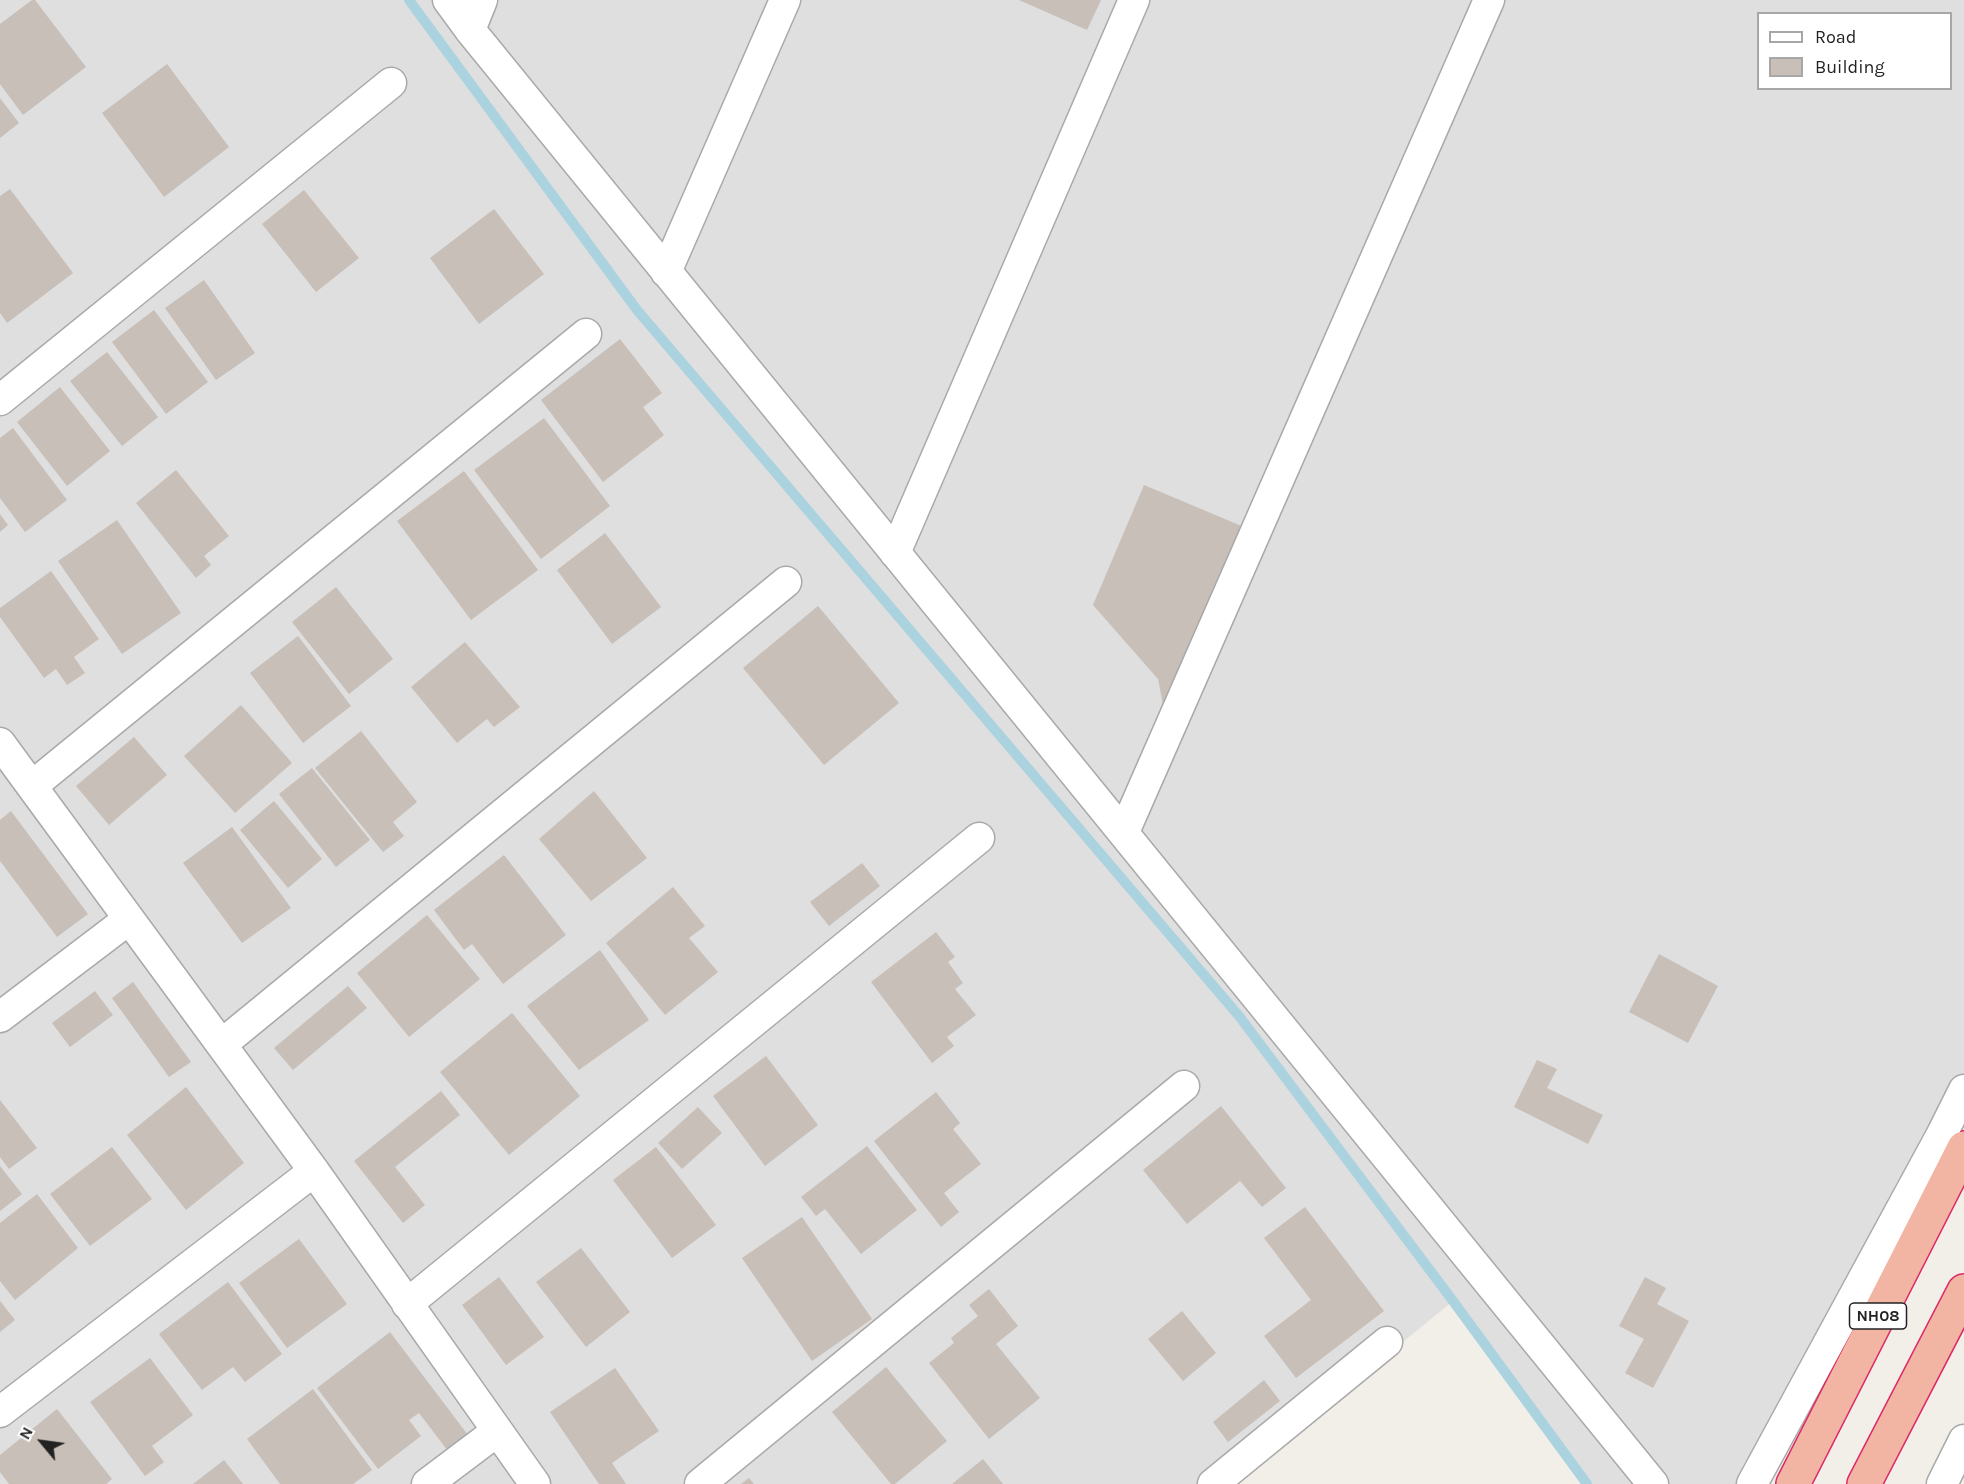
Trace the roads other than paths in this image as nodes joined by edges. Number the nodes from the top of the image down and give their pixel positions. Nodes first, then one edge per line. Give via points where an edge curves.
1 (448, 0) edge
2 (482, 0) edge
3 (785, 0) edge
4 (1134, 0) edge
5 (1490, 0) edge
6 (470, 30) junction
7 (391, 83) dead end
8 (666, 272) junction
9 (585, 334) dead end
10 (0, 400) edge
11 (895, 553) junction
12 (786, 582) dead end
13 (0, 743) edge
14 (32, 786) junction
15 (1124, 832) junction
16 (979, 838) dead end
17 (129, 919) junction
18 (0, 1017) edge
19 (222, 1044) junction
20 (1184, 1086) dead end
21 (1964, 1090) edge
22 (1964, 1148) edge
23 (314, 1171) junction
24 (1964, 1291) edge
25 (407, 1304) junction
26 (1387, 1342) dead end
27 (0, 1412) edge
28 (496, 1432) junction
29 (1964, 1440) edge
30 (427, 1484) edge
31 (535, 1484) edge
32 (699, 1484) edge
33 (1213, 1484) edge
34 (1653, 1484) edge
35 (1752, 1484) edge
36 (1793, 1484) edge
37 (1864, 1484) edge
38 (1942, 1484) edge

1 - 6 street
2 - 6 street
3 - 8 street
4 - 11 street
5 - 15 street
6 - 8 street
7 - 10 street
8 - 11 street
9 - 14 street
11 - 15 street
12 - 19 street
13 - 14 street
14 - 17 street
15 - 34 street
16 - 25 street
17 - 18 street
17 - 19 street
19 - 23 street
20 - 32 street
21 - 35 street
22 - 36 highway, NH08
23 - 25 street
23 - 27 street
24 - 37 highway
25 - 28 street
26 - 33 street
28 - 30 street
28 - 31 street
29 - 38 street

